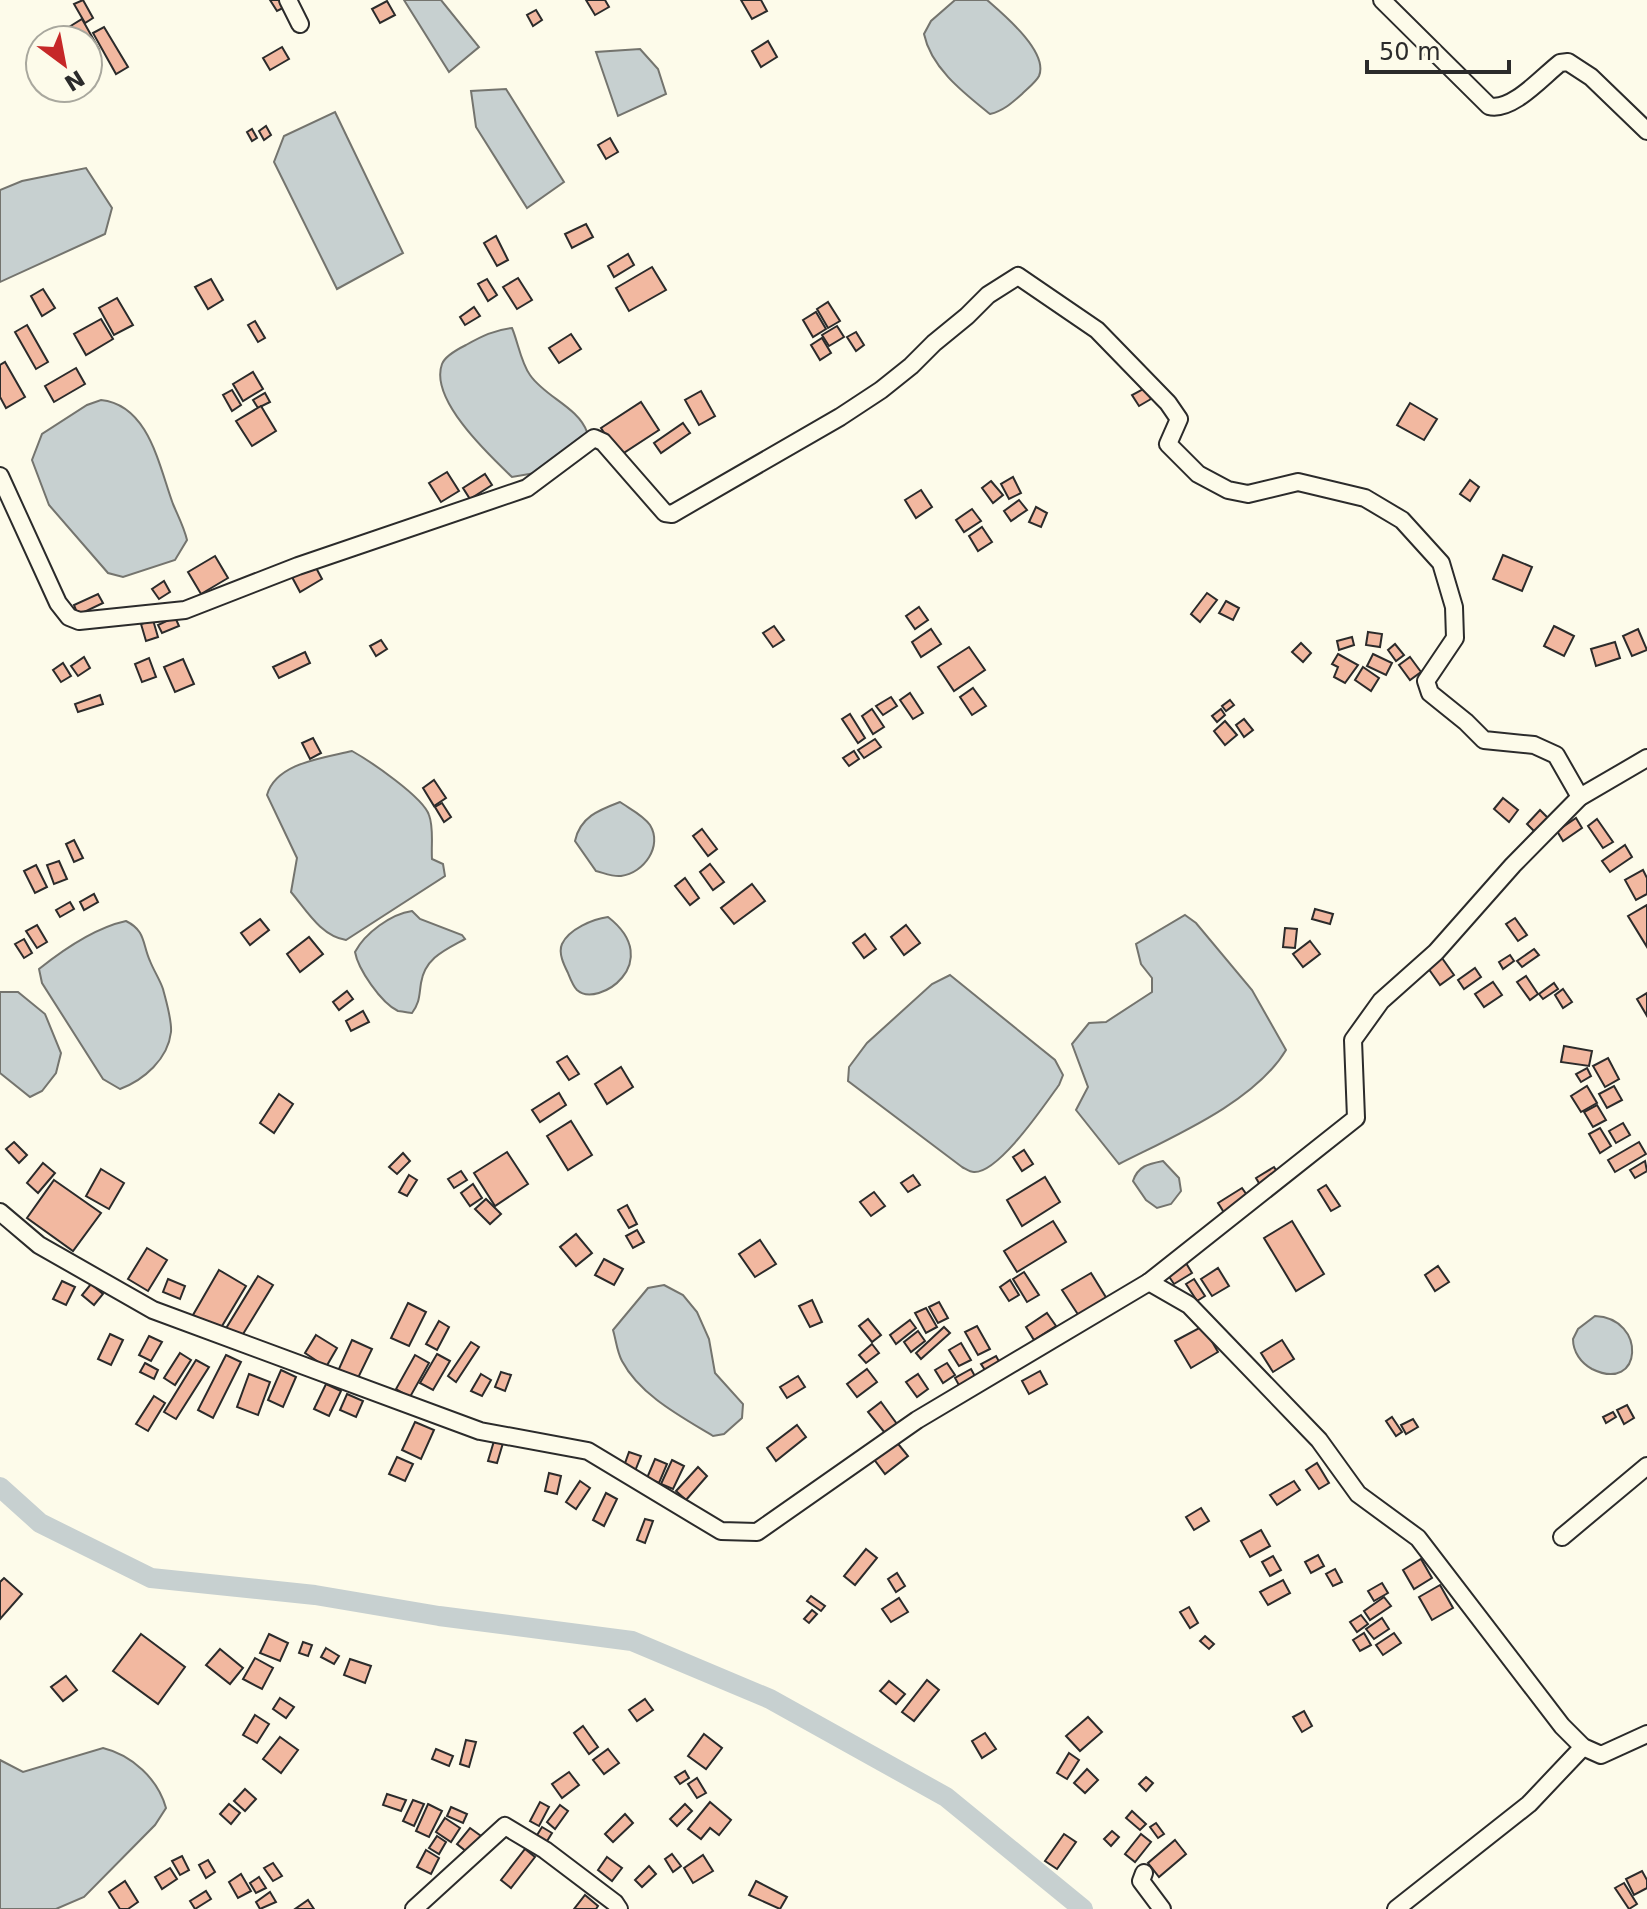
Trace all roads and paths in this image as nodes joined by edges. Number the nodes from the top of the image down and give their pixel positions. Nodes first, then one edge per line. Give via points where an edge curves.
1 (288, 0) edge
2 (1382, 0) edge
3 (300, 24) dead end
4 (1647, 131) edge
5 (0, 476) edge
6 (1647, 758) edge
7 (1580, 797) junction
8 (0, 1212) edge
9 (1149, 1282) junction
10 (1647, 1466) edge
11 (1562, 1537) dead end
12 (1647, 1734) edge
13 (1583, 1747) junction
14 (1144, 1873) dead end
15 (414, 1909) edge
16 (619, 1909) edge
17 (1162, 1909) edge
18 (1396, 1909) edge

1 - 3 street
2 - 4 street via 1489,106 1510,103 1568,62
5 - 7 street via 69,617 79,621 185,610 527,488 594,438 665,513 672,514 881,390 988,295 1018,276 1097,330 1168,403 1179,419 1168,444 1198,474 1248,494 1298,482 1365,498 1402,520 1441,563 1454,607 1455,638 1426,681 1430,693 1484,740 1534,745 1556,755
6 - 7 street
7 - 9 street via 1436,952 1381,1001 1353,1040 1356,1118
8 - 9 street via 39,1245 153,1310 480,1431 588,1451 721,1531 757,1532 917,1420
9 - 13 street via 1189,1305 1319,1440 1358,1494 1418,1538
10 - 11 street
12 - 13 street via 1601,1755
13 - 18 street via 1529,1804
14 - 17 street via 1141,1881
15 - 16 street via 505,1826 545,1850

